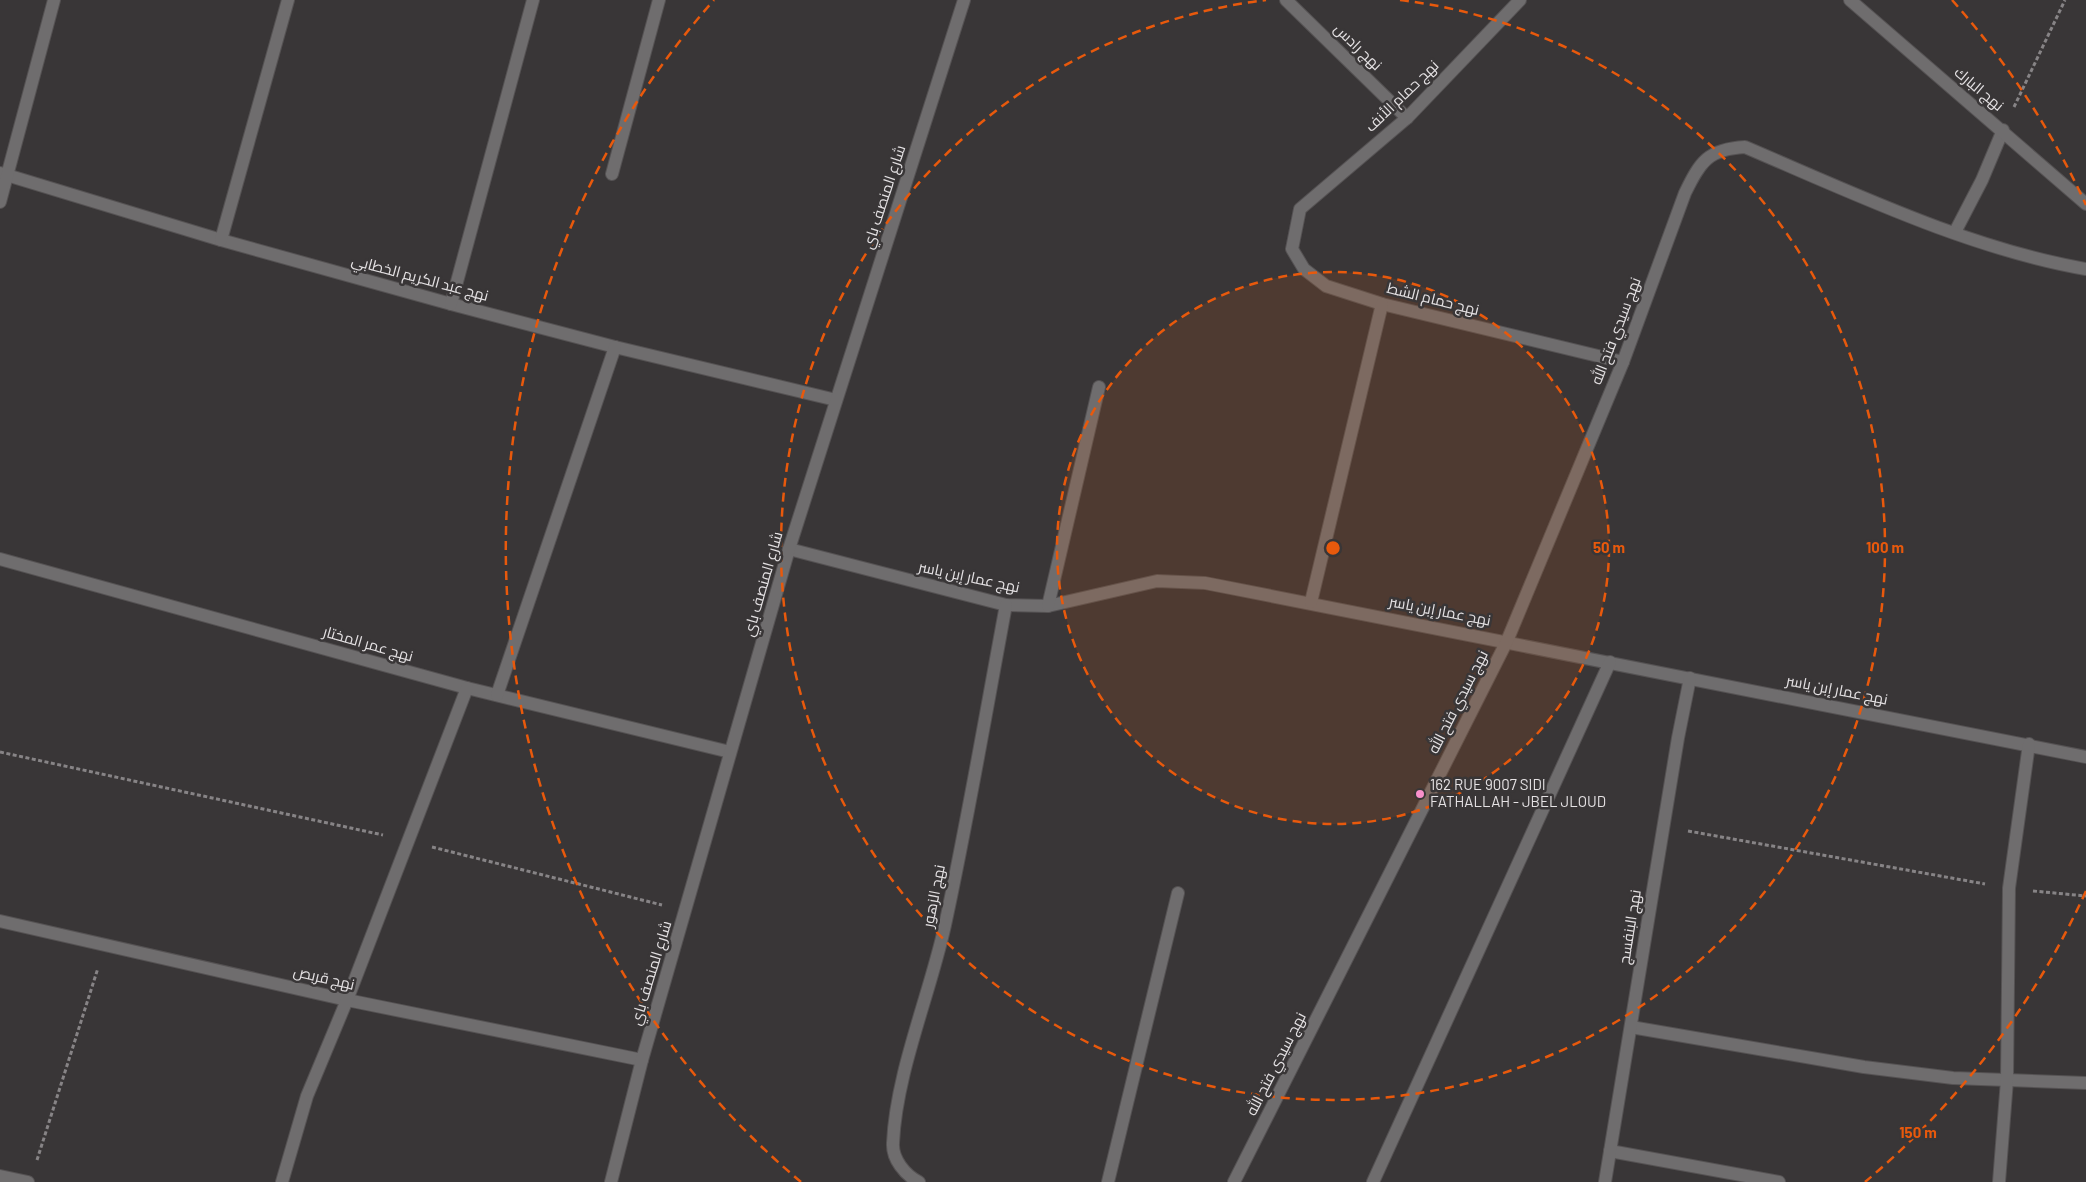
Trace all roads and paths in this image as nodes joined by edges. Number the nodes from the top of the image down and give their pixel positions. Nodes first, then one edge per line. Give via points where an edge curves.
1 (54, 0) edge
2 (288, 0) edge
3 (532, 0) edge
4 (659, 0) edge
5 (964, 0) edge
6 (1286, 0) edge
7 (1520, 0) edge
8 (1850, 0) edge
9 (2065, 0) edge
10 (1407, 118) junction
11 (2003, 130) junction
12 (4, 174) edge
13 (612, 174) dead end
14 (0, 202) edge
15 (2086, 204) edge
16 (1300, 209) joint
17 (1955, 232) junction
18 (221, 240) junction
19 (2086, 269) edge
20 (451, 304) junction
21 (1382, 304) junction
22 (615, 347) junction
23 (1623, 362) junction
24 (1099, 386) dead end
25 (836, 400) junction
26 (789, 549) junction
27 (0, 559) edge
28 (1311, 602) junction
29 (1006, 605) junction
30 (1048, 606) junction
31 (1507, 641) junction
32 (1610, 662) junction
33 (1690, 678) junction
34 (467, 688) junction
35 (497, 695) junction
36 (2029, 744) junction
37 (0, 752) edge
38 (730, 752) junction
39 (2086, 757) edge
40 (1663, 827) junction
41 (409, 841) junction
42 (2008, 888) junction
43 (1178, 892) dead end
44 (2086, 896) edge
45 (686, 911) junction
46 (0, 921) edge
47 (105, 946) junction
48 (347, 1000) junction
49 (1631, 1027) junction
50 (642, 1060) junction
51 (2007, 1080) junction
52 (2086, 1083) edge
53 (1610, 1152) junction
54 (36, 1163) dead end
55 (0, 1176) edge
56 (28, 1182) edge
57 (282, 1182) edge
58 (611, 1182) edge
59 (919, 1182) edge
60 (1108, 1182) edge
61 (1234, 1182) edge
62 (1373, 1182) edge
63 (1605, 1182) edge
64 (1779, 1182) edge
65 (1999, 1182) edge

1 - 12 street
2 - 18 street
3 - 20 street
4 - 13 street
5 - 25 street, شارع المنصف باي
6 - 10 street, نهج رادس
7 - 10 street, نهج حمام الأنف
8 - 11 street, نهج البارك
9 - 11 path
10 - 16 street, نهج حمام الأنف
11 - 15 street, نهج البارك
11 - 17 street
12 - 14 street
12 - 18 street, نهج عبد الكريم الخطابي
16 - 21 street, نهج حمام الشط via 1292,249 1304,268 1326,286
17 - 19 street, نهج سيدي فتح الله via 2026,256
17 - 23 street, نهج سيدي فتح الله via 1889,208 1745,147 1727,148 1706,158 1685,193
18 - 20 street, نهج عبد الكريم الخطابي
20 - 22 street, نهج عبد الكريم الخطابي
21 - 23 street, نهج حمام الشط
21 - 28 street
22 - 25 street, نهج عبد الكريم الخطابي
22 - 35 street
23 - 31 street, نهج سيدي فتح الله
24 - 30 street
25 - 26 street, شارع المنصف باي
26 - 29 street, نهج عمار إبن ياسر
26 - 38 street, شارع المنصف باي
27 - 34 street, نهج عمر المختار
28 - 30 street, نهج عمار إبن ياسر via 1205,583 1157,581
28 - 31 street, نهج عمار إبن ياسر
29 - 30 street, نهج عمار إبن ياسر
29 - 59 street, نهج الزهور via 945,926 901,1090 893,1145 899,1164
31 - 32 street, نهج عمار إبن ياسر
31 - 61 street, نهج سيدي فتح الله
32 - 33 street, نهج عمار إبن ياسر
32 - 62 street
33 - 36 street, نهج عمار إبن ياسر
33 - 40 street, نهج البنفسج
34 - 35 street, نهج عمر المختار
34 - 41 street
35 - 38 street, نهج عمر المختار
36 - 39 street, نهج عمار إبن ياسر
36 - 42 street
37 - 41 path
38 - 45 street, شارع المنصف باي
40 - 42 path
40 - 49 street, نهج البنفسج
41 - 45 path
41 - 48 street
42 - 44 path
42 - 51 street
43 - 60 street
45 - 50 street, شارع المنصف باي
46 - 47 street, نهج قربص
47 - 48 street, نهج قربص
47 - 54 path
48 - 50 street, نهج قربص
48 - 57 street via 307,1096
49 - 51 street via 1864,1067 1953,1078
49 - 53 street, نهج البنفسج
50 - 58 street, شارع المنصف باي
51 - 52 street
51 - 65 street
53 - 63 street, نهج البنفسج
53 - 64 street
55 - 56 street

